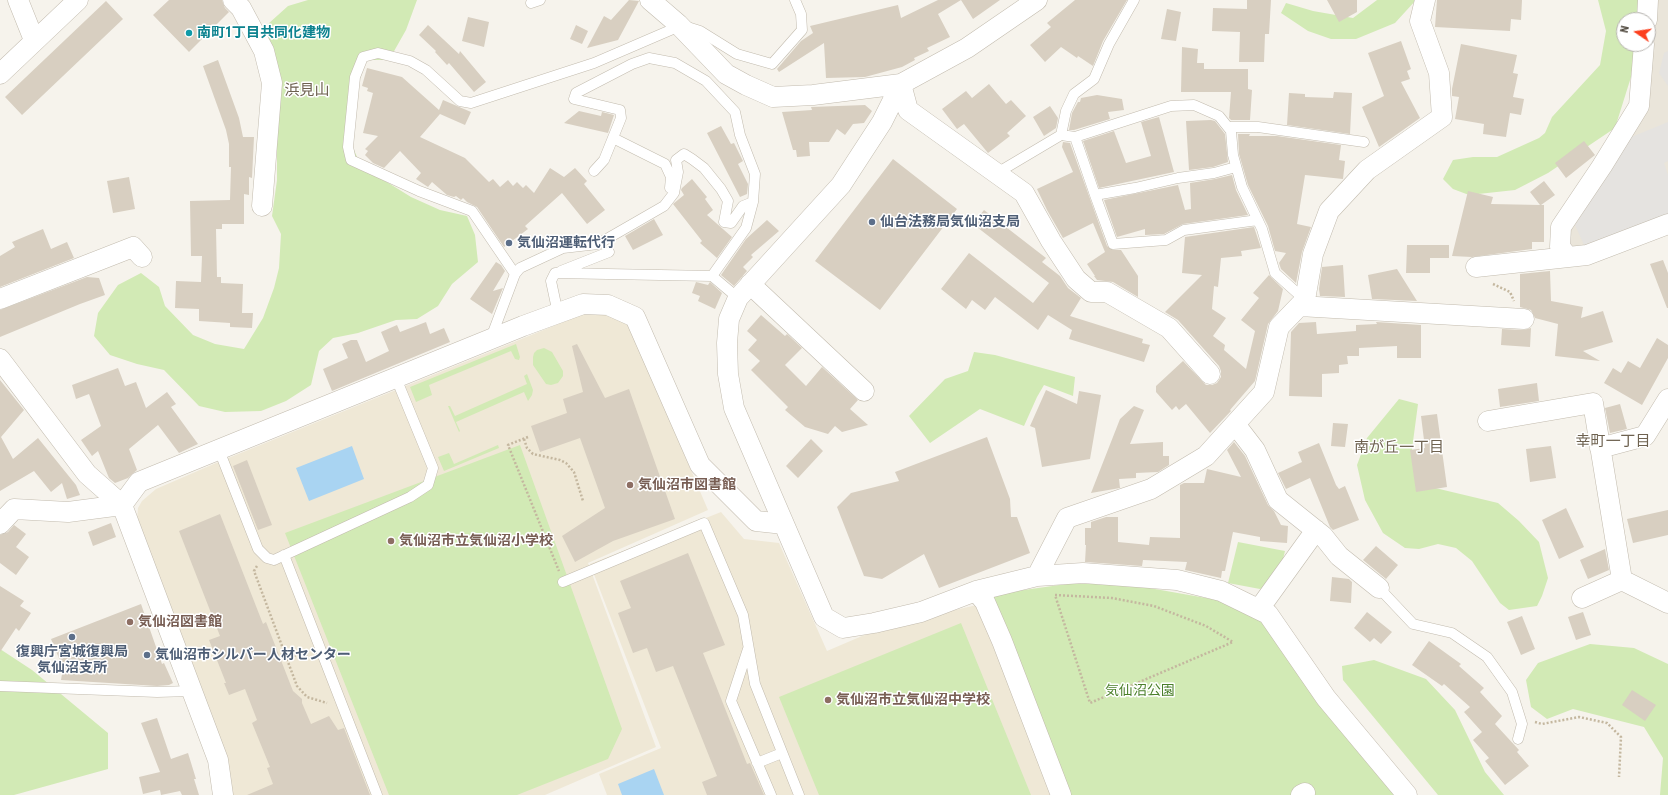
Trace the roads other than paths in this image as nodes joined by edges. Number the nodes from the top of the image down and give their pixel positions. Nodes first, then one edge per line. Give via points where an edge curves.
1 (18, 0) edge
2 (78, 0) edge
3 (233, 0) edge
4 (650, 0) edge
5 (795, 0) edge
6 (1134, 0) edge
7 (1425, 0) edge
8 (1648, 0) edge
9 (1030, 2) edge
10 (1647, 12) edge
11 (678, 24) junction
12 (34, 40) junction
13 (1643, 52) edge
14 (0, 74) edge
15 (901, 84) junction
16 (1228, 127) junction
17 (1061, 135) junction
18 (1075, 136) junction
19 (613, 138) junction
20 (1364, 142) dead end
21 (1236, 167) junction
22 (594, 171) dead end
23 (997, 173) junction
24 (1095, 195) junction
25 (670, 198) junction
26 (753, 202) junction
27 (262, 206) dead end
28 (1258, 220) junction
29 (1668, 224) edge
30 (609, 252) dead end
31 (142, 257) dead end
32 (1568, 257) junction
33 (1476, 267) road end
34 (555, 273) junction
35 (515, 274) junction
36 (712, 276) junction
37 (744, 291) junction
38 (0, 299) edge
39 (1302, 303) junction
40 (558, 314) junction
41 (1519, 319) road end
42 (490, 340) junction
43 (0, 359) edge
44 (1210, 374) dead end
45 (396, 378) junction
46 (864, 390) dead end
47 (1668, 399) edge
48 (1488, 421) dead end
49 (1234, 424) junction
50 (1600, 448) junction
51 (219, 450) junction
52 (122, 505) junction
53 (0, 524) edge
54 (784, 524) junction
55 (1316, 530) junction
56 (284, 555) junction
57 (1037, 576) junction
58 (1622, 580) junction
59 (563, 582) road end
60 (1379, 588) joint
61 (976, 591) junction
62 (1582, 598) dead end
63 (1667, 602) edge
64 (1259, 609) junction
65 (748, 647) junction
66 (0, 686) edge
67 (191, 691) junction
68 (1518, 740) dead end
69 (782, 753) junction
70 (757, 763) junction
71 (223, 795) edge
72 (377, 795) edge
73 (771, 795) edge
74 (799, 795) edge
75 (1061, 795) edge
76 (1407, 795) edge

1 - 12 street
2 - 12 street
3 - 27 street via 242,8 264,51 272,83
4 - 11 street
5 - 11 lane via 801,14 802,30 772,64 737,54 700,31
6 - 17 lane via 1109,44 1094,80 1074,94 1066,111
7 - 39 street via 1420,21 1439,73 1442,117 1367,170 1329,211 1313,254
8 - 10 street
9 - 15 street via 967,48
11 - 15 street via 726,74 773,97 813,95
11 - 35 lane via 673,29 594,63 471,103 460,101 426,70 410,61 378,53 363,57 355,77 348,147 351,160 418,191 472,211
12 - 14 street
13 - 32 street via 1639,106 1561,227 1560,247
15 - 23 street via 908,110
15 - 37 street via 882,122 841,185
16 - 18 lane via 1219,116 1194,105 1171,106
16 - 20 lane via 1258,127
16 - 21 lane via 1231,131
17 - 18 lane
17 - 23 lane
18 - 24 lane
19 - 22 lane via 604,160
19 - 25 lane via 665,164 671,177
19 - 26 lane via 621,118 620,110 574,99 576,93 649,58 675,63 706,81 735,112 740,135 755,174
21 - 24 lane
21 - 28 lane via 1242,187
23 - 44 street via 1024,193 1076,279 1091,292 1107,292 1168,328
24 - 28 lane via 1113,244 1166,240 1184,230
25 - 26 lane via 674,193 678,172 676,160 684,154 704,168 721,189 728,201 724,222 731,223 743,206
25 - 35 lane via 664,206 598,244 564,248 520,268
26 - 36 lane via 746,228
28 - 39 lane via 1275,273
29 - 32 street via 1587,255
30 - 34 lane
31 - 38 street via 133,247
32 - 33 street
34 - 36 lane
34 - 40 lane via 551,281
35 - 42 lane
36 - 37 lane
37 - 46 street
37 - 54 street via 729,319 728,374 734,408
39 - 41 street
39 - 49 street via 1279,327 1264,392
40 - 42 street
40 - 54 street via 583,304 608,305 635,317 700,466 756,521
42 - 45 street
43 - 52 street via 87,474
45 - 51 street
45 - 56 lane via 433,468 428,485 410,497
47 - 50 street via 1645,436
48 - 50 street via 1592,403
49 - 55 street via 1254,450 1278,500
49 - 57 street via 1206,456 1151,489 1067,518
50 - 58 street
51 - 52 street via 140,482
51 - 56 lane via 258,549 266,558 274,560
52 - 53 street via 68,512 14,510
52 - 67 street
54 - 61 street via 824,617 843,628 921,612
55 - 60 street via 1339,556
55 - 64 street
56 - 72 lane
57 - 61 street
57 - 64 street via 1083,573 1177,580 1221,591
58 - 62 street
58 - 63 street
59 - 65 lane via 704,523 743,615
60 - 68 lane via 1413,624 1452,633 1487,657 1512,692 1522,724
61 - 75 street via 985,602 1002,641
64 - 76 street via 1268,614 1326,698
65 - 69 lane via 755,684
65 - 70 lane via 731,701
66 - 67 lane
67 - 71 street via 218,760
69 - 70 lane
69 - 74 lane
70 - 73 lane

